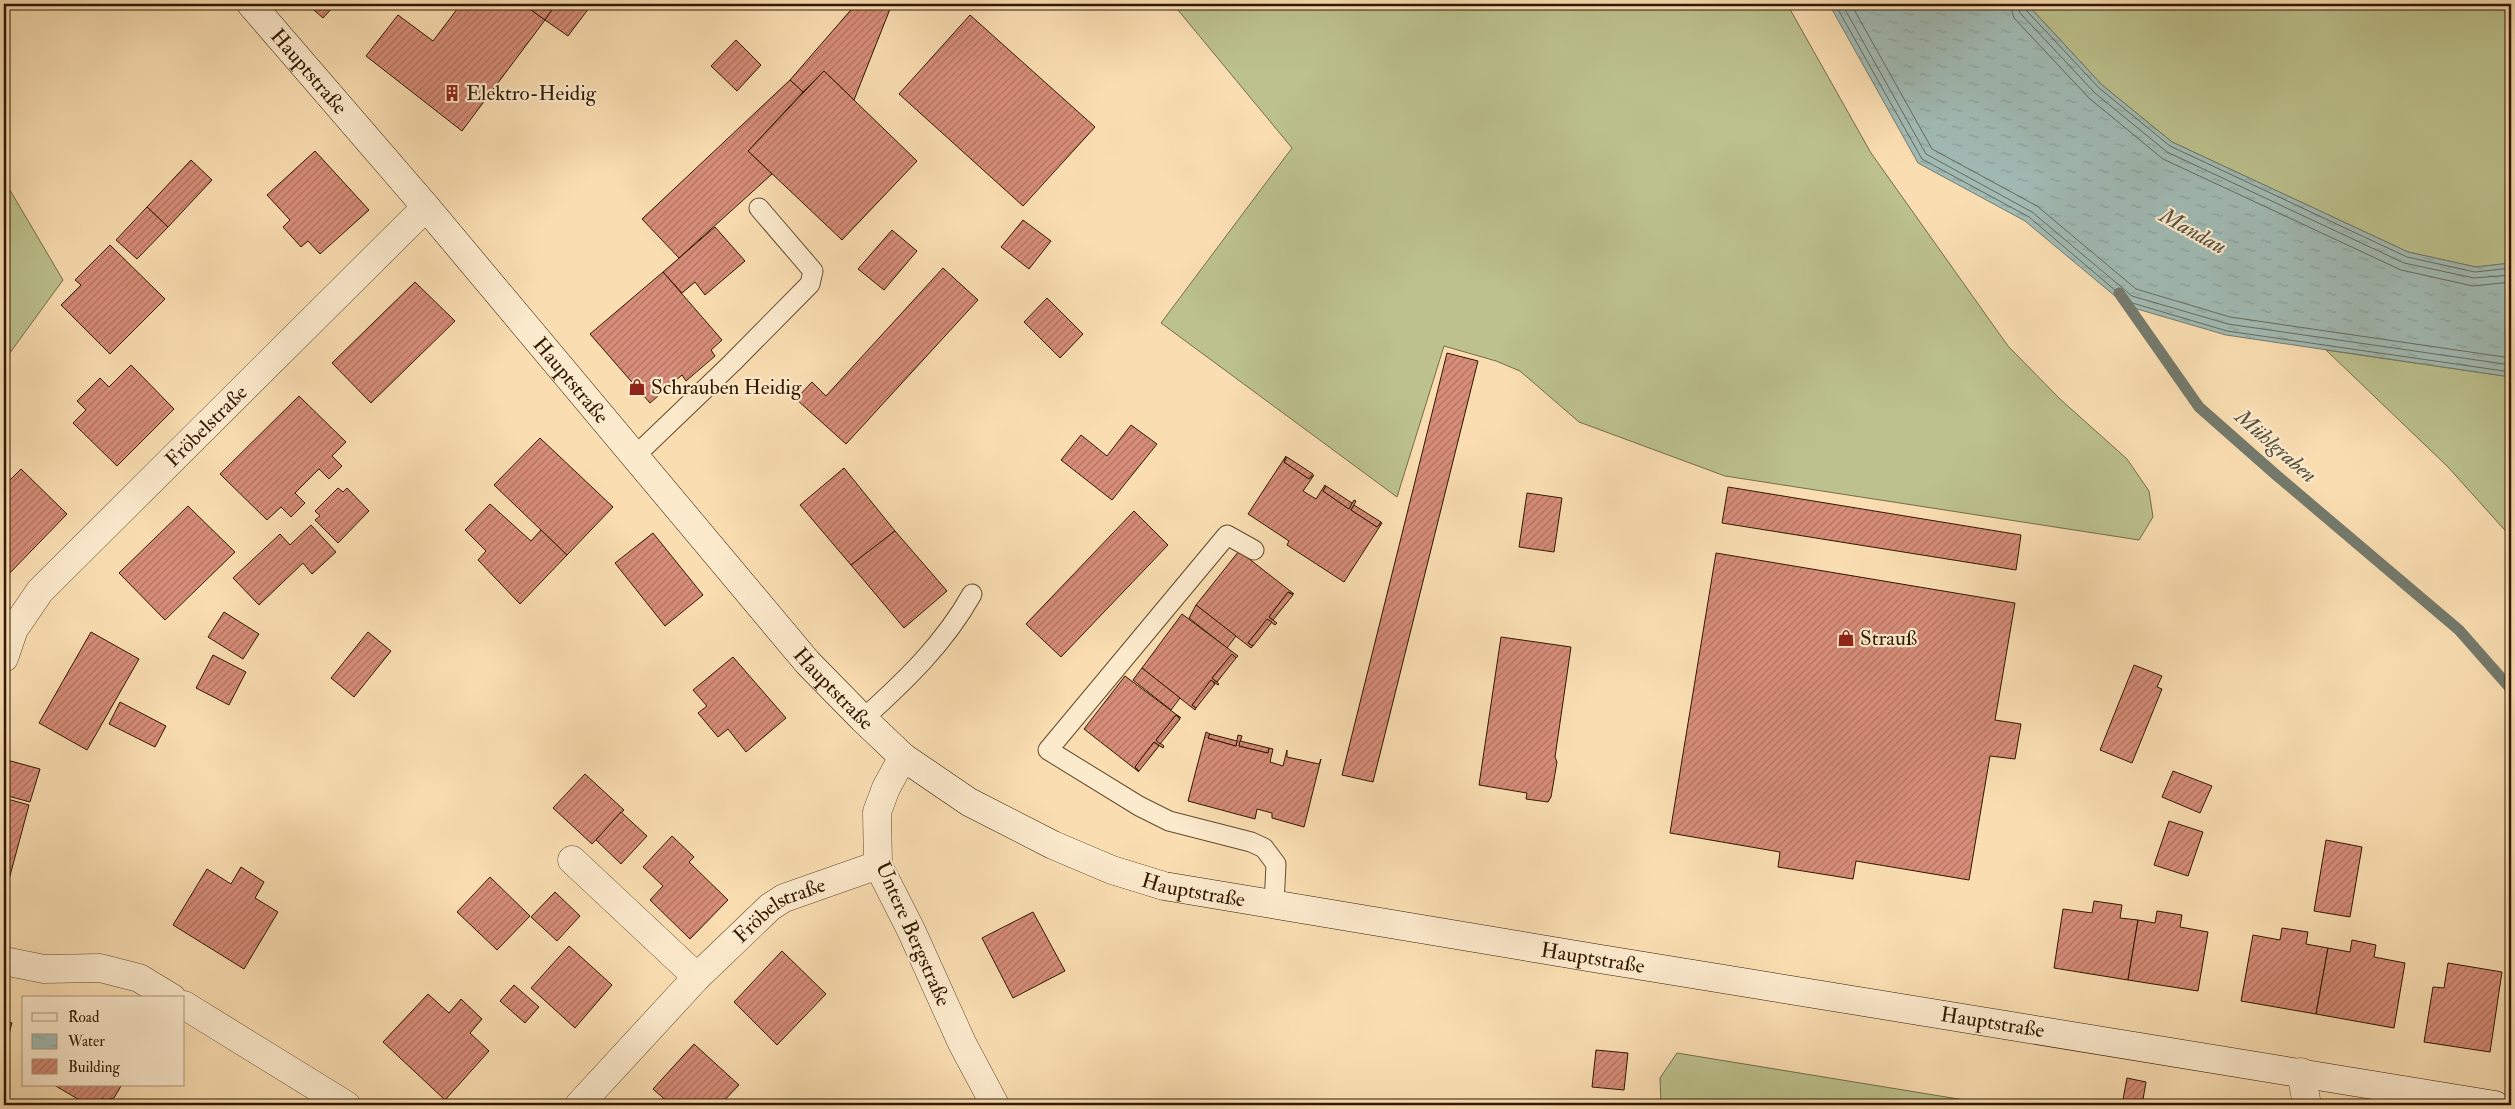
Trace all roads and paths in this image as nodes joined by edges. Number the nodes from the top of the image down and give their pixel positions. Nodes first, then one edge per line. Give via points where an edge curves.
1 (251, 4) edge
2 (426, 206) junction
3 (759, 208) dead end
4 (634, 457) junction
5 (1254, 550) dead end
6 (972, 594) dead end
7 (4, 658) edge
8 (863, 720) junction
9 (903, 757) junction
10 (572, 860) dead end
11 (878, 865) junction
12 (1274, 905) junction
13 (4, 962) edge
14 (697, 977) junction
15 (169, 996) edge
16 (185, 1006) edge
17 (2301, 1072) junction
18 (346, 1105) edge
19 (579, 1105) edge
20 (995, 1105) edge
21 (2307, 1105) edge
22 (2494, 1105) edge

1 - 2 main road, Hauptstraße
2 - 4 main road, Hauptstraße
2 - 7 main road, Fröbelstraße via 40,591 14,629
3 - 4 lane via 813,271 810,284
4 - 8 main road, Hauptstraße via 808,663
5 - 12 lane via 1227,535 1048,750 1169,821 1264,848 1276,864
6 - 8 lane via 937,646
8 - 9 main road, Hauptstraße
9 - 11 main road, Untere Bergstraße via 877,812
9 - 12 main road, Hauptstraße via 969,802 1052,845 1112,870 1164,886
10 - 14 main road
11 - 14 main road, Fröbelstraße via 784,898 770,907
11 - 20 main road, Untere Bergstraße
12 - 17 main road, Hauptstraße
13 - 15 main road via 44,970 100,968 138,978
14 - 19 main road, Fröbelstraße
16 - 18 main road
17 - 21 main road
17 - 22 main road, Hauptstraße

